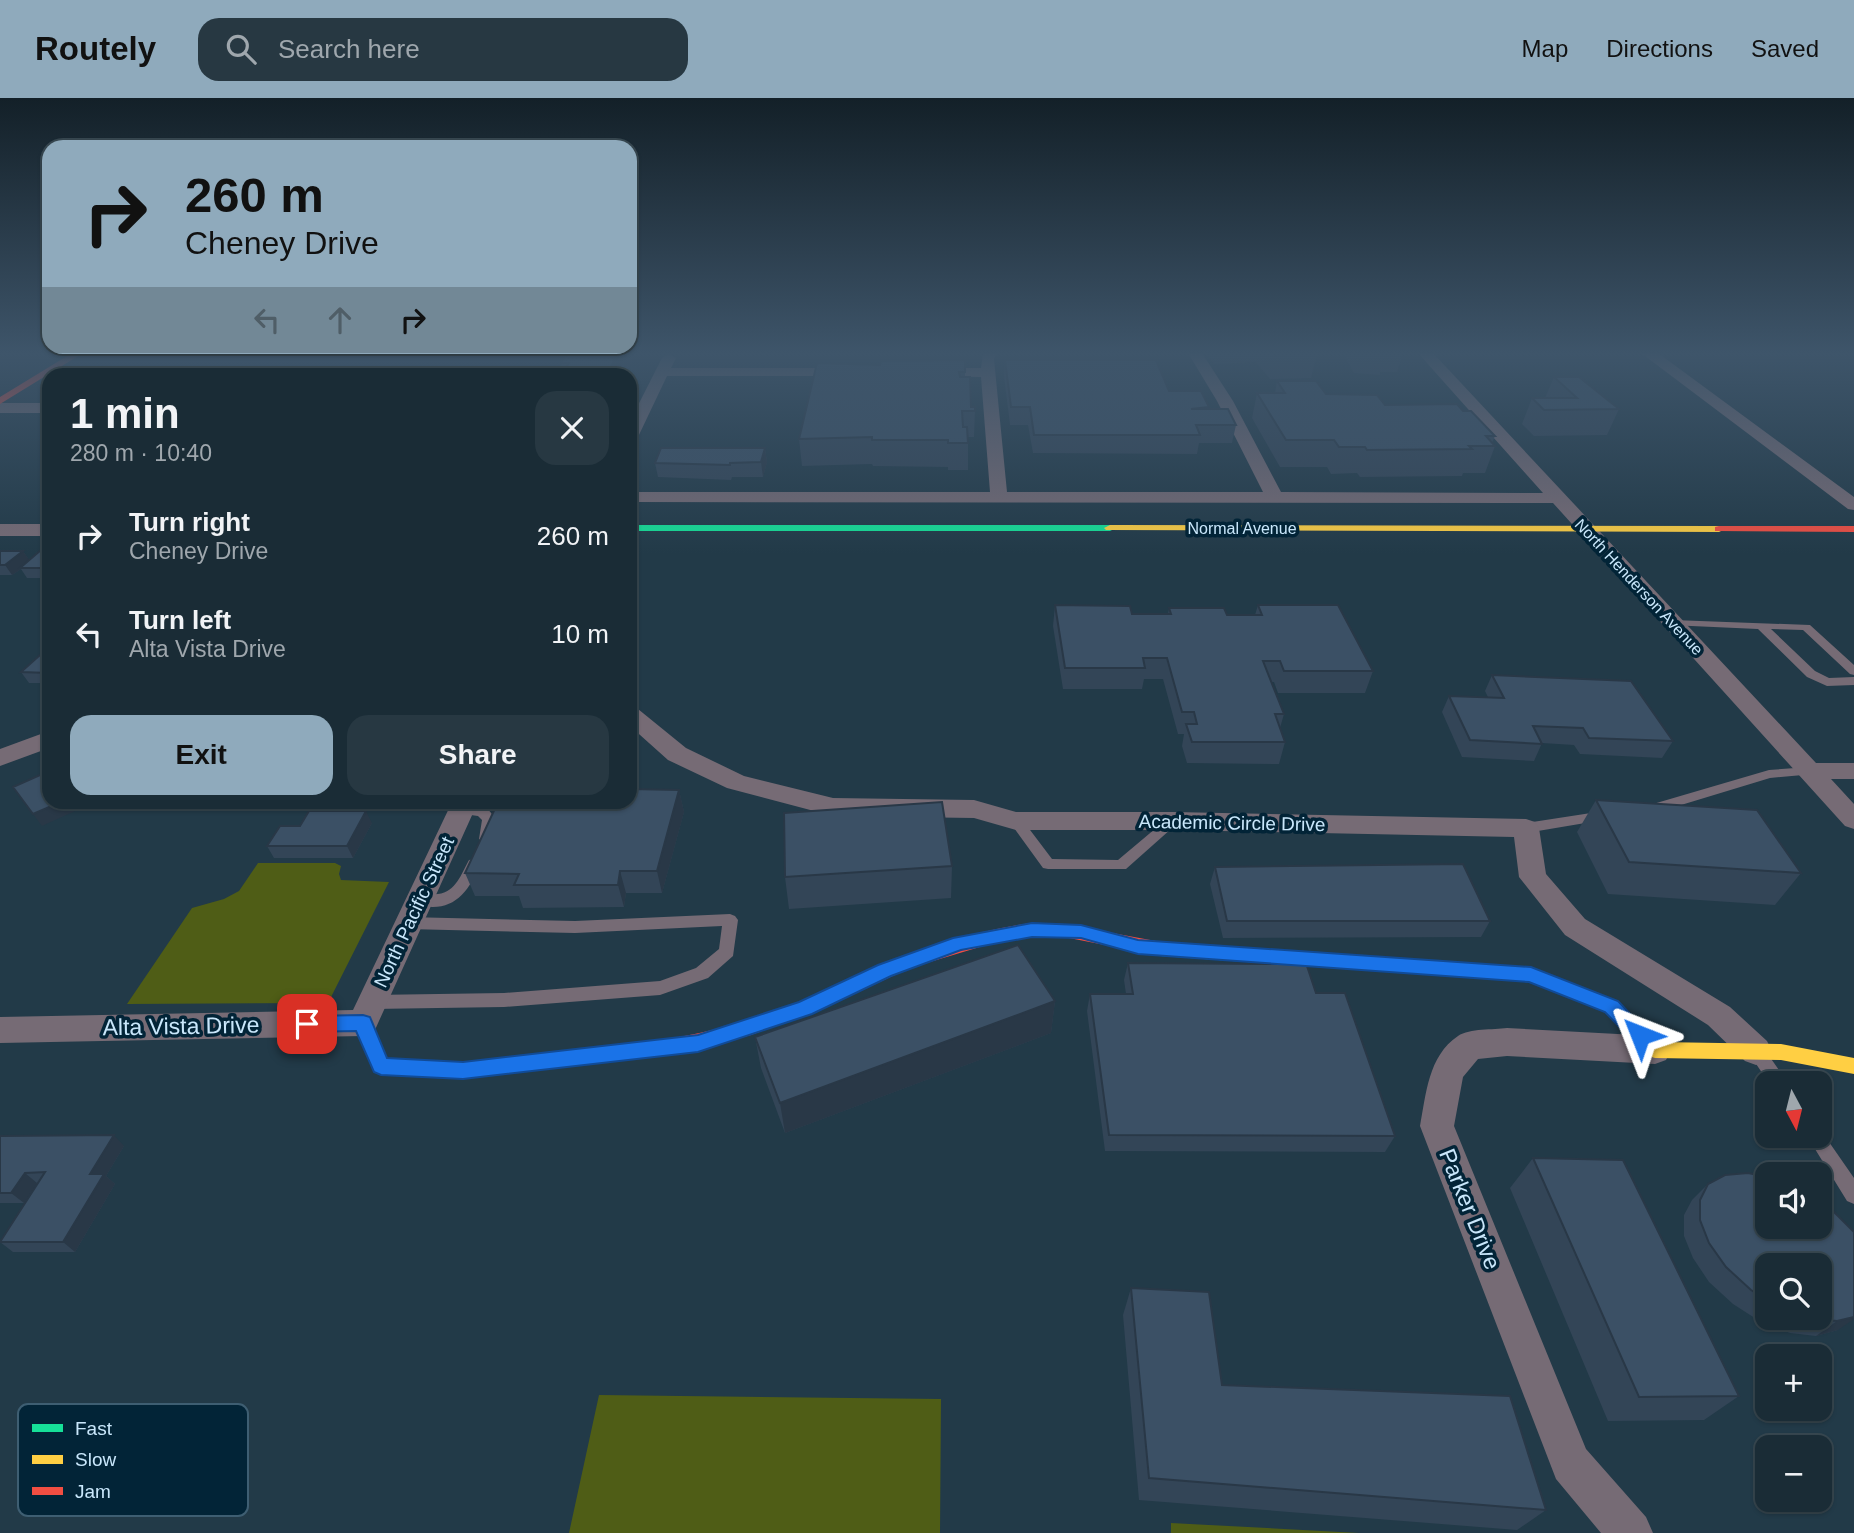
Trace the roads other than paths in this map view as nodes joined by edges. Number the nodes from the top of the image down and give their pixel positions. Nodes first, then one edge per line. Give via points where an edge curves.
1 (993, 420) edge
2 (1235, 420) edge
3 (1486, 420) edge
4 (1738, 420) edge
5 (1274, 496) junction
6 (637, 497) edge
7 (999, 497) junction
8 (1558, 498) junction
9 (1854, 505) edge
10 (0, 518) edge
11 (42, 518) edge
12 (637, 528) edge
13 (1586, 528) junction
14 (1854, 529) edge
15 (0, 530) edge
16 (42, 530) edge
17 (1673, 623) junction
18 (1761, 626) junction
19 (1854, 671) edge
20 (1854, 681) edge
21 (637, 720) edge
22 (42, 742) edge
23 (0, 758) edge
24 (1809, 771) junction
25 (1854, 771) edge
26 (462, 809) edge
27 (1646, 809) edge
28 (1619, 813) edge
29 (1854, 820) edge
30 (1016, 821) junction
31 (1173, 821) junction
32 (1525, 828) junction
33 (413, 912) junction
34 (367, 1012) junction
35 (0, 1030) edge
36 (1854, 1043) edge
37 (1655, 1050) junction
38 (1756, 1051) junction
39 (1822, 1055) junction
40 (1854, 1066) edge
41 (1770, 1071) edge
42 (1824, 1148) edge
43 (1854, 1195) edge
44 (1630, 1533) edge

1 - 7 street
2 - 5 street
3 - 8 street, North Henderson Avenue
4 - 9 street
5 - 7 street, Normal Avenue
5 - 8 street, Normal Avenue
6 - 7 street, Normal Avenue
8 - 13 street, North Henderson Avenue
10 - 11 street
12 - 13 street, Normal Avenue
13 - 14 street, Normal Avenue
13 - 17 street, North Henderson Avenue
15 - 16 street
17 - 18 lane
17 - 24 street, North Henderson Avenue
18 - 19 lane via 1806,627
18 - 20 lane via 1811,674 1827,681
21 - 30 street, Academic Circle Drive via 677,754 736,782 833,807 974,809
22 - 23 street
24 - 25 street
24 - 27 lane via 1769,774 1673,805
24 - 29 street, North Henderson Avenue
26 - 33 street, North Pacific Street
28 - 32 lane
30 - 31 street, Academic Circle Drive
30 - 31 lane via 1048,864 1121,865
31 - 32 street, Academic Circle Drive
32 - 38 street via 1533,877 1576,927 1719,1016
33 - 34 street, North Pacific Street
33 - 34 lane via 575,927 730,920 727,952 702,973 660,988
34 - 35 street, Alta Vista Drive
34 - 37 street via 381,1066 463,1070 698,1044 805,1008 885,970 960,943 1032,930 1081,932 1138,947 1531,975 1611,1006
36 - 39 street
37 - 38 street
37 - 44 street, Parker Drive via 1507,1042 1469,1046 1447,1072 1437,1126 1570,1464
38 - 39 street
38 - 41 lane
39 - 40 street
42 - 43 lane

